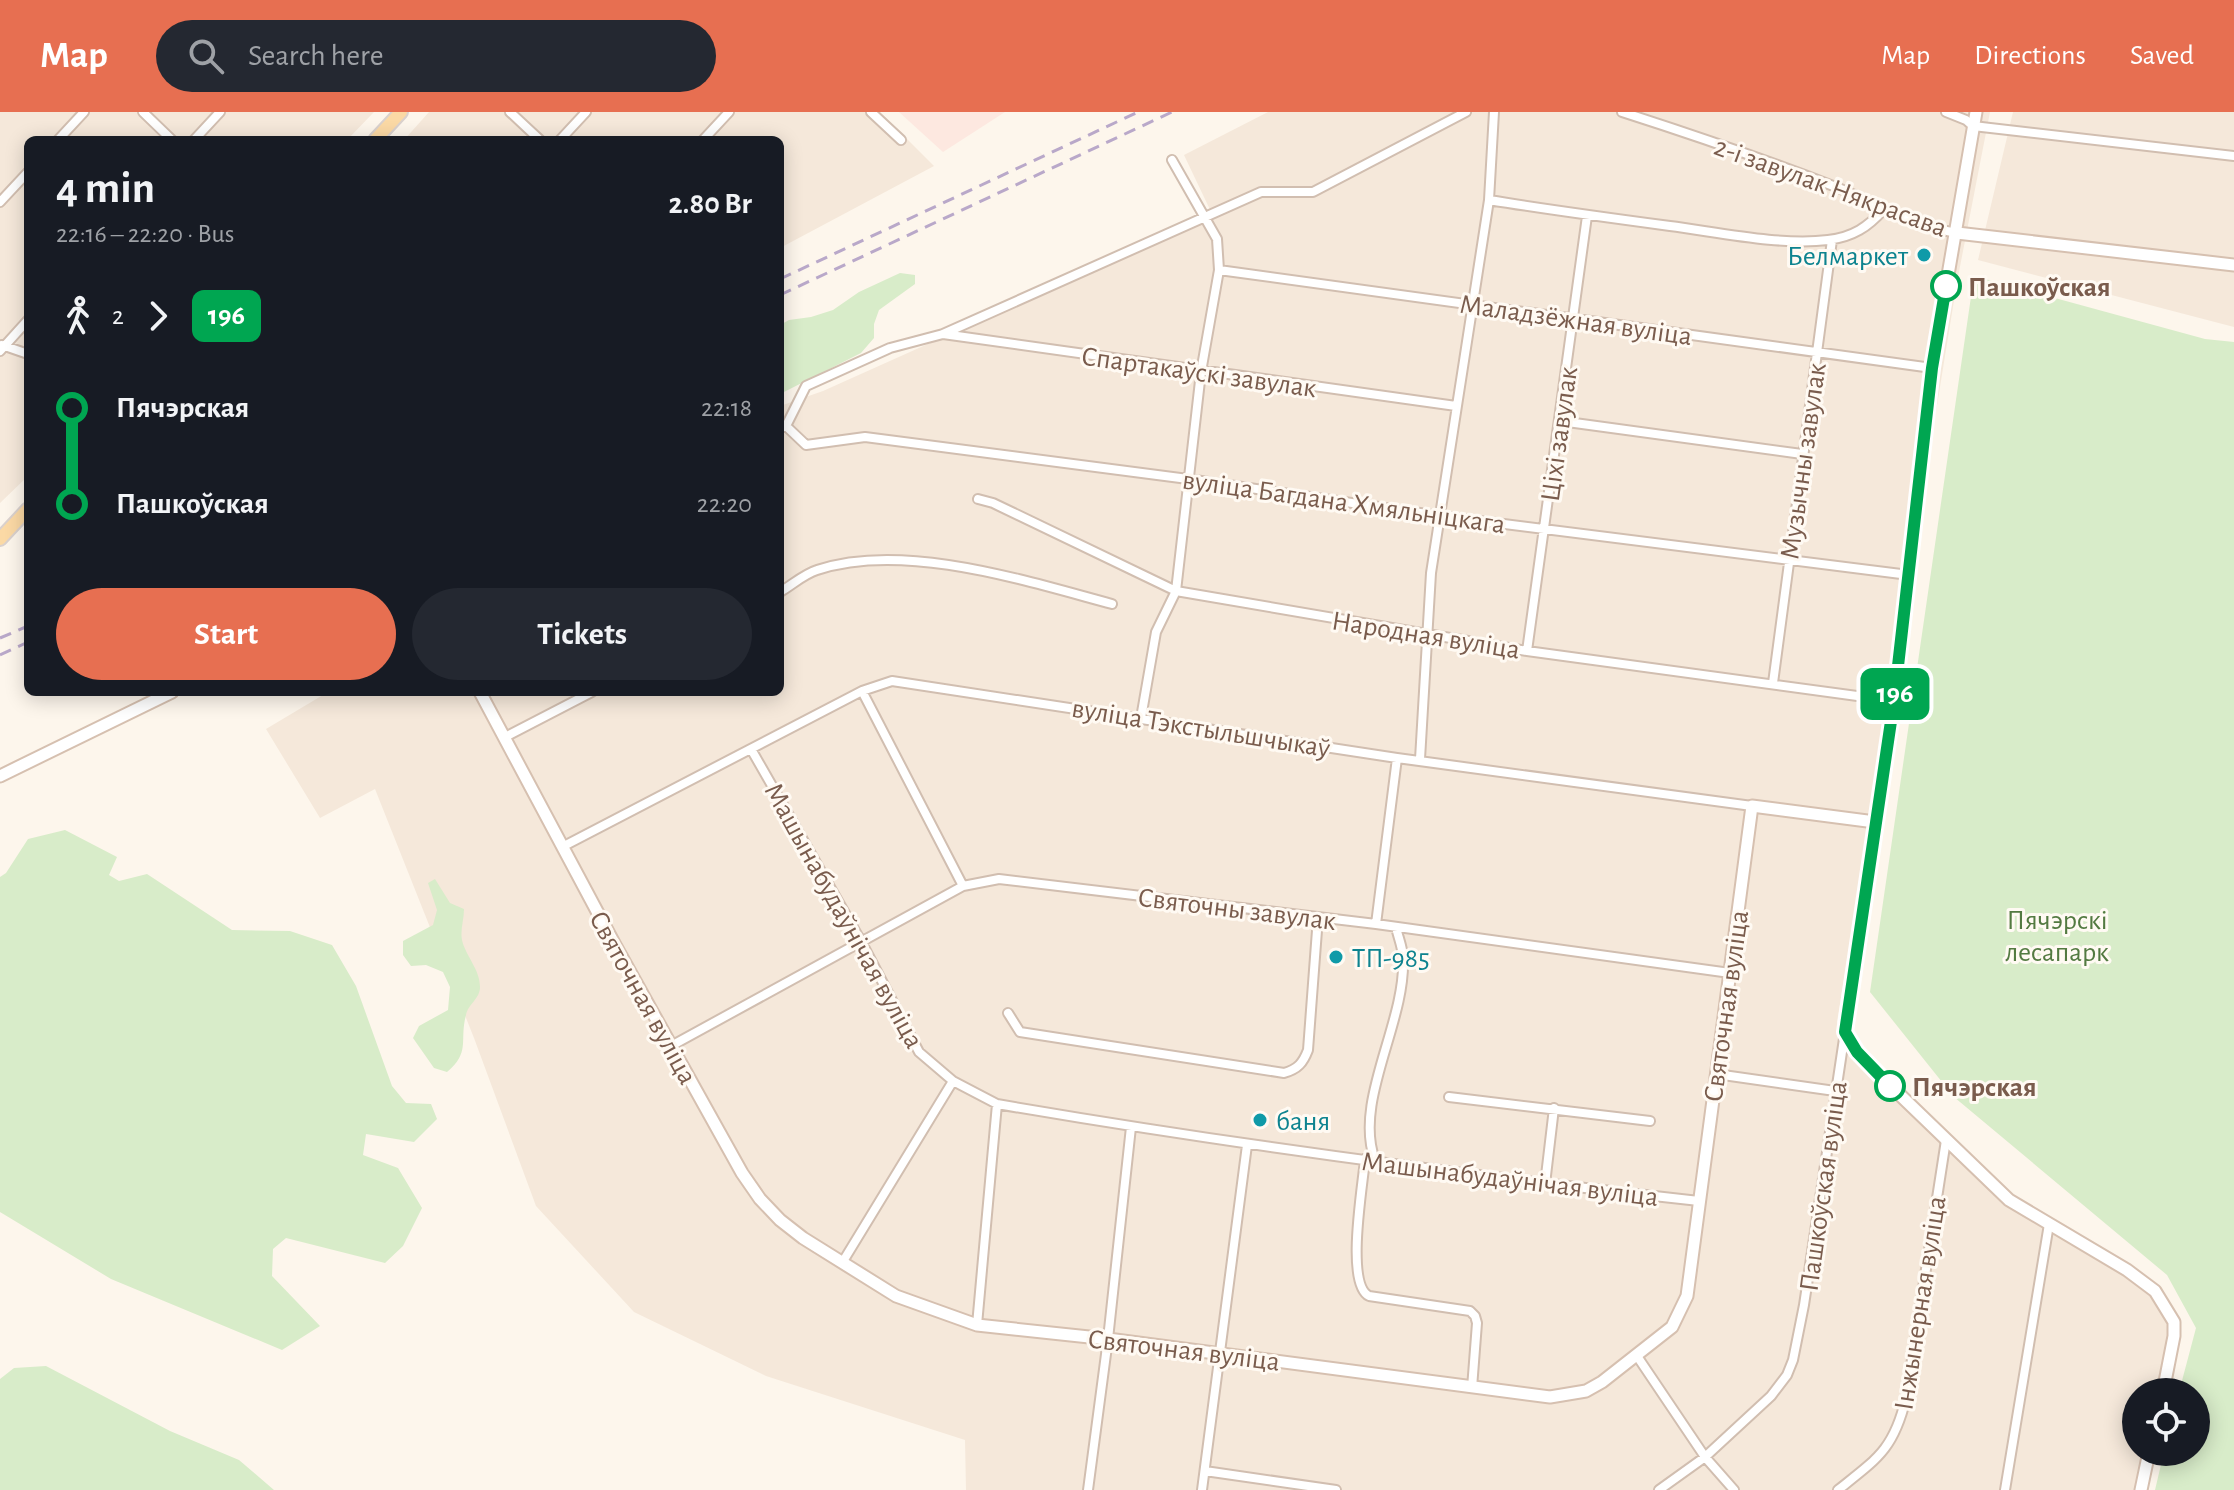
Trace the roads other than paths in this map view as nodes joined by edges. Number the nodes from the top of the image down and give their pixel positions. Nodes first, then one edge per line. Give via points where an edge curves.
1 (84, 112) edge
2 (143, 112) edge
3 (220, 112) edge
4 (401, 112) edge
5 (510, 112) edge
6 (586, 112) edge
7 (729, 112) edge
8 (871, 112) edge
9 (1466, 112) edge
10 (1494, 112) edge
11 (1622, 112) edge
12 (1946, 112) edge
13 (1976, 112) edge
14 (1973, 126) junction
15 (62, 136) edge
16 (168, 136) edge
17 (198, 136) edge
18 (379, 136) edge
19 (536, 136) edge
20 (564, 136) edge
21 (707, 136) edge
22 (901, 140) dead end
23 (2234, 156) edge
24 (1172, 160) dead end
25 (24, 176) edge
26 (1489, 200) junction
27 (0, 202) edge
28 (1884, 209) junction
29 (1205, 216) junction
30 (1587, 216) junction
31 (1957, 233) junction
32 (1832, 240) junction
33 (2234, 265) edge
34 (1219, 270) junction
35 (1471, 305) junction
36 (1574, 320) junction
37 (24, 324) edge
38 (943, 334) junction
39 (1, 347) edge
40 (1816, 352) junction
41 (24, 353) edge
42 (1932, 368) junction
43 (1201, 372) junction
44 (1456, 406) junction
45 (1560, 421) junction
46 (784, 425) edge
47 (784, 428) edge
48 (1802, 454) junction
49 (1188, 479) junction
50 (978, 499) dead end
51 (24, 513) edge
52 (1441, 516) junction
53 (1544, 528) junction
54 (0, 539) edge
55 (1789, 561) junction
56 (1909, 575) junction
57 (784, 590) edge
58 (1176, 591) junction
59 (1112, 604) dead end
60 (1429, 635) junction
61 (1527, 651) junction
62 (1773, 683) junction
63 (862, 691) junction
64 (164, 696) edge
65 (482, 696) edge
66 (584, 696) edge
67 (1894, 701) junction
68 (1141, 718) junction
69 (505, 737) junction
70 (751, 749) junction
71 (1397, 758) junction
72 (1420, 759) junction
73 (0, 776) edge
74 (1752, 806) junction
75 (1875, 822) junction
76 (562, 847) junction
77 (963, 886) junction
78 (1318, 917) junction
79 (1376, 924) junction
80 (1396, 927) junction
81 (862, 943) junction
82 (1730, 973) junction
83 (1008, 1013) dead end
84 (1845, 1032) junction
85 (671, 1046) junction
86 (1716, 1074) junction
87 (953, 1081) junction
88 (1835, 1091) junction
89 (1449, 1097) dead end
90 (997, 1104) junction
91 (1554, 1108) junction
92 (1650, 1121) dead end
93 (1131, 1127) junction
94 (1946, 1140) junction
95 (1247, 1145) junction
96 (1370, 1160) junction
97 (1545, 1184) junction
98 (1699, 1201) junction
99 (2049, 1224) junction
100 (842, 1263) junction
101 (977, 1325) junction
102 (1108, 1339) junction
103 (1218, 1353) junction
104 (1637, 1356) junction
105 (2166, 1378) edge
106 (1472, 1388) junction
107 (1705, 1457) junction
108 (2146, 1466) edge
109 (1205, 1471) junction
110 (1088, 1490) edge
111 (1202, 1490) edge
112 (1336, 1490) edge
113 (1659, 1490) edge
114 (1734, 1490) edge
115 (1838, 1490) edge
116 (2005, 1490) edge
117 (2141, 1490) edge

1 - 15 street
2 - 16 street
3 - 17 street
4 - 18 main road
5 - 19 street
6 - 20 street
7 - 21 street
8 - 22 street
9 - 29 street via 1313,192 1261,192
10 - 26 street
11 - 28 street, 2-і завулак Някрасава via 1759,157
12 - 14 street
13 - 14 street, Пашкоўская вуліца
14 - 23 street
14 - 31 street, Пашкоўская вуліца
24 - 29 street
25 - 27 street
26 - 30 street
26 - 35 street
28 - 31 street, 2-і завулак Някрасава
28 - 32 street via 1868,227
29 - 34 street via 1217,239
29 - 38 street
30 - 32 street via 1743,236
30 - 36 street, Ціхі завулак
31 - 33 street, 2-і завулак Някрасава
31 - 42 street, Пашкоўская вуліца
32 - 40 street, Музычны завулак
34 - 35 street, Маладзёжная вуліца
34 - 43 street
35 - 36 street, Маладзёжная вуліца
35 - 44 street
36 - 40 street, Маладзёжная вуліца
36 - 45 street, Ціхі завулак
37 - 39 street
38 - 43 street, Спартакаўскі завулак
38 - 46 street via 890,348 806,386
39 - 41 street
40 - 42 street, Маладзёжная вуліца
40 - 48 street, Музычны завулак
42 - 56 street, Пашкоўская вуліца
43 - 44 street, Спартакаўскі завулак
43 - 49 street
44 - 52 street
45 - 48 street
45 - 53 street, Ціхі завулак
47 - 49 street, вуліца Багдана Хмяльніцкага via 806,445 865,437
48 - 55 street, Музычны завулак
49 - 52 street, вуліца Багдана Хмяльніцкага
49 - 58 street
50 - 58 street, Народная вуліца
51 - 54 main road
52 - 53 street, вуліца Багдана Хмяльніцкага
52 - 60 street via 1427,605
53 - 55 street, вуліца Багдана Хмяльніцкага
53 - 61 street, Ціхі завулак
55 - 56 street, вуліца Багдана Хмяльніцкага
55 - 62 street, Музычны завулак
56 - 67 street, Пашкоўская вуліца
57 - 59 street via 814,571 894,558 1022,580
58 - 60 street, Народная вуліца
58 - 68 street via 1156,632
60 - 61 street, Народная вуліца
60 - 72 street
61 - 62 street, Народная вуліца
62 - 67 street, Народная вуліца
63 - 68 street, вуліца Тэкстыльшчыкаў via 892,681
63 - 70 street, вуліца Тэкстыльшчыкаў
63 - 77 street
64 - 73 street
65 - 69 street, Святочная вуліца
66 - 69 street
67 - 75 street, Пашкоўская вуліца
68 - 71 street, вуліца Тэкстыльшчыкаў
69 - 76 street, Святочная вуліца
70 - 76 street, вуліца Тэкстыльшчыкаў
70 - 81 street, Машынабудаўнічая вуліца
71 - 72 street, вуліца Тэкстыльшчыкаў
71 - 79 street
72 - 74 street, вуліца Тэкстыльшчыкаў
74 - 75 street, вуліца Тэкстыльшчыкаў
74 - 82 street, Святочная вуліца
75 - 84 street, Пашкоўская вуліца
76 - 85 street, Святочная вуліца
77 - 78 street, Святочны завулак via 999,879
77 - 81 street, Святочны завулак
78 - 79 street, Святочны завулак
78 - 83 street via 1308,1050 1295,1070 1284,1073 1020,1032
79 - 80 street, Святочны завулак
80 - 82 street, Святочны завулак
80 - 96 street via 1403,956 1401,987 1368,1119
81 - 85 street, Святочны завулак
81 - 87 street, Машынабудаўнічая вуліца via 919,1052
82 - 86 street, Святочная вуліца
84 - 88 street, Пашкоўская вуліца
84 - 94 street via 1871,1067
85 - 100 street, Святочная вуліца via 760,1199 780,1220
86 - 88 street
86 - 98 street, Святочная вуліца
87 - 90 street, Машынабудаўнічая вуліца
87 - 100 street
88 - 107 street, Пашкоўская вуліца via 1793,1360 1771,1396
89 - 91 street
90 - 93 street, Машынабудаўнічая вуліца
90 - 101 street
91 - 92 street
91 - 97 street
93 - 95 street, Машынабудаўнічая вуліца
93 - 102 street
94 - 99 street via 2009,1200
94 - 115 street, Інжынерная вуліца via 1898,1429 1883,1451
95 - 96 street, Машынабудаўнічая вуліца
95 - 103 street
96 - 97 street, Машынабудаўнічая вуліца
96 - 106 street via 1356,1260 1358,1284 1369,1296 1470,1311 1477,1323
97 - 98 street, Машынабудаўнічая вуліца
98 - 104 street, Святочная вуліца via 1687,1296 1672,1327
99 - 105 street via 2155,1291 2174,1322
99 - 116 street
100 - 101 street, Святочная вуліца via 896,1296
101 - 102 street, Святочная вуліца
102 - 103 street, Святочная вуліца
102 - 110 street
103 - 106 street, Святочная вуліца
103 - 109 street
104 - 106 street, Святочная вуліца via 1602,1382 1571,1395
104 - 107 street
107 - 113 street, Пашкоўская вуліца
107 - 114 street
108 - 117 street
109 - 111 street
109 - 112 street

